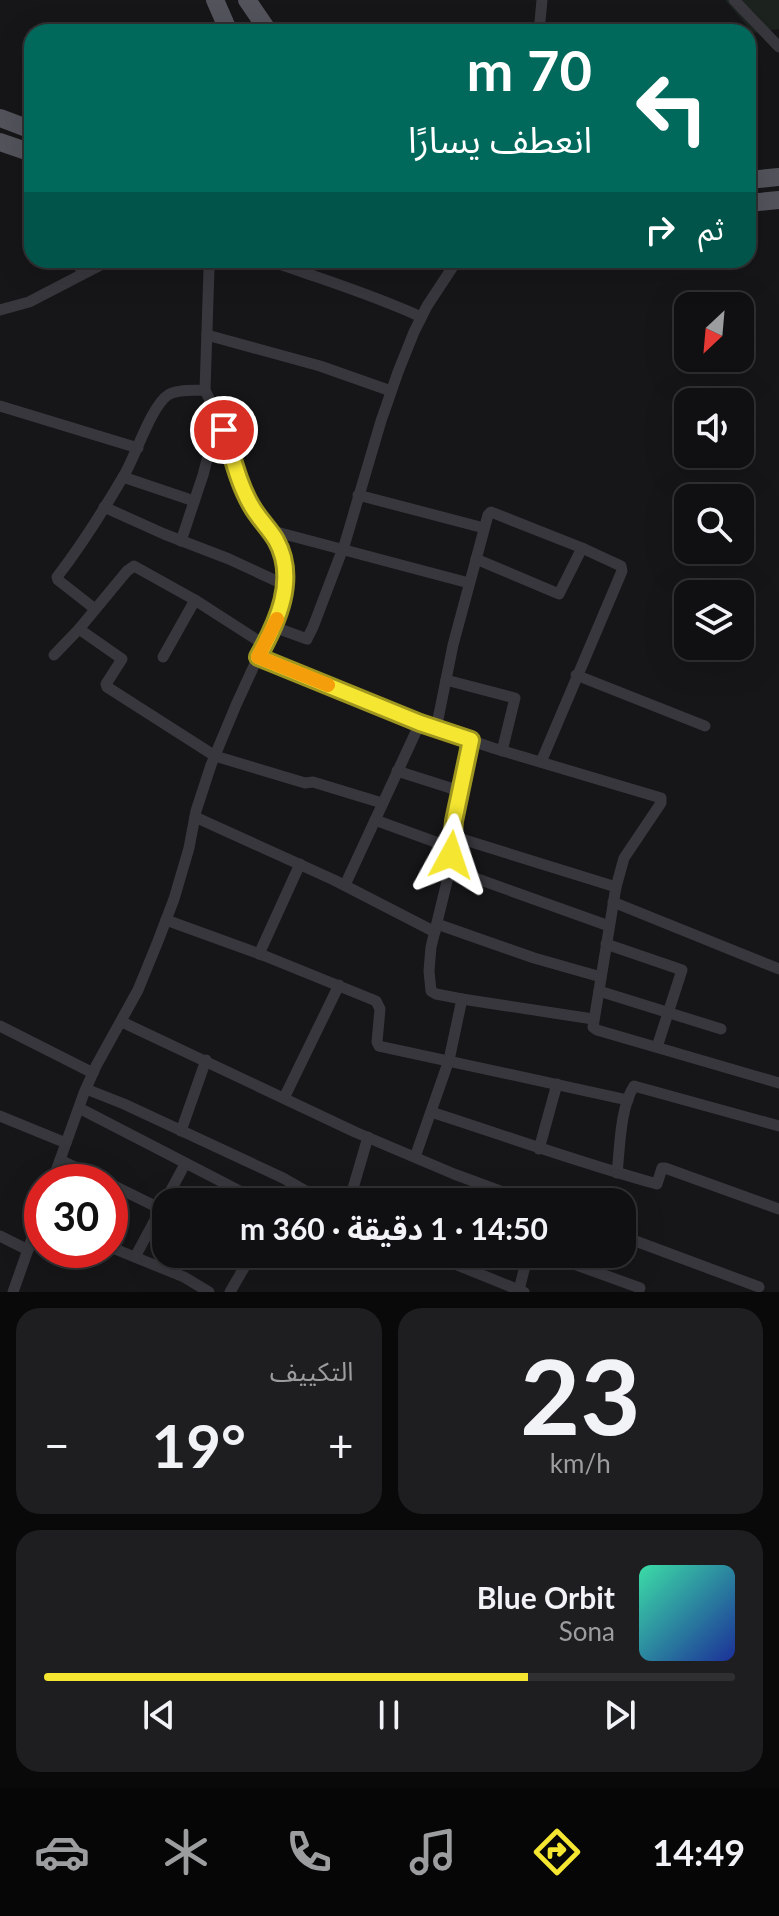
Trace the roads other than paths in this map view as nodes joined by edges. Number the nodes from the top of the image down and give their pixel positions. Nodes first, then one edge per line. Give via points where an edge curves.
1 (215, 0) edge
2 (247, 0) edge
3 (542, 0) edge
4 (734, 0) edge
5 (226, 24) edge
6 (264, 24) edge
7 (540, 24) edge
8 (779, 47) edge
9 (0, 118) edge
10 (24, 127) edge
11 (0, 142) edge
12 (24, 150) edge
13 (779, 177) edge
14 (756, 179) edge
15 (779, 200) edge
16 (756, 202) edge
17 (80, 268) edge
18 (94, 268) edge
19 (209, 268) edge
20 (291, 268) edge
21 (452, 268) edge
22 (82, 274) junction
23 (0, 310) edge
24 (421, 317) junction
25 (207, 335) junction
26 (205, 390) junction
27 (391, 391) junction
28 (0, 406) edge
29 (218, 418) junction
30 (138, 448) junction
31 (123, 477) junction
32 (358, 495) junction
33 (194, 501) junction
34 (104, 507) junction
35 (484, 528) junction
36 (269, 530) junction
37 (181, 541) junction
38 (582, 548) junction
39 (342, 550) junction
40 (476, 559) junction
41 (469, 583) junction
42 (285, 585) junction
43 (195, 600) junction
44 (95, 609) junction
45 (274, 627) junction
46 (79, 629) junction
47 (265, 645) junction
48 (54, 655) dead end
49 (163, 657) dead end
50 (258, 657) junction
51 (576, 675) junction
52 (446, 680) junction
53 (420, 723) junction
54 (705, 726) dead end
55 (436, 729) junction
56 (471, 740) junction
57 (502, 751) junction
58 (215, 756) junction
59 (541, 762) junction
60 (397, 771) junction
61 (460, 791) junction
62 (382, 803) junction
63 (195, 817) junction
64 (375, 820) junction
65 (452, 842) junction
66 (300, 864) junction
67 (450, 869) junction
68 (345, 885) junction
69 (616, 887) junction
70 (613, 902) junction
71 (166, 920) junction
72 (609, 926) junction
73 (436, 928) junction
74 (606, 944) junction
75 (259, 954) junction
76 (779, 969) edge
77 (601, 977) junction
78 (339, 985) junction
79 (599, 991) junction
80 (462, 999) junction
81 (669, 1013) junction
82 (593, 1019) junction
83 (122, 1022) junction
84 (0, 1026) edge
85 (721, 1029) dead end
86 (657, 1047) junction
87 (206, 1060) junction
88 (449, 1060) junction
89 (93, 1073) junction
90 (779, 1083) edge
91 (557, 1084) junction
92 (86, 1089) junction
93 (284, 1098) junction
94 (628, 1100) junction
95 (79, 1108) junction
96 (431, 1112) junction
97 (0, 1116) edge
98 (779, 1126) edge
99 (181, 1131) junction
100 (368, 1137) junction
101 (66, 1143) junction
102 (539, 1149) junction
103 (415, 1157) junction
104 (60, 1160) junction
105 (59, 1164) edge
106 (68, 1164) edge
107 (185, 1164) junction
108 (617, 1173) junction
109 (295, 1185) junction
110 (174, 1188) edge
111 (233, 1188) edge
112 (293, 1188) edge
113 (300, 1188) edge
114 (353, 1188) edge
115 (494, 1188) edge
116 (128, 1195) edge
117 (779, 1209) edge
118 (152, 1210) edge
119 (152, 1230) edge
120 (0, 1236) edge
121 (636, 1241) edge
122 (24, 1248) edge
123 (128, 1254) edge
124 (135, 1257) junction
125 (24, 1261) edge
126 (243, 1268) edge
127 (464, 1268) edge
128 (525, 1268) edge
129 (585, 1268) edge
130 (759, 1287) dead end
131 (640, 1288) dead end
132 (521, 1291) edge
133 (13, 1292) edge
134 (209, 1292) edge
135 (230, 1292) edge

1 - 5 main road
2 - 6 main road
3 - 7 street
4 - 8 street
9 - 10 main road
11 - 12 main road
13 - 14 main road
15 - 16 main road
17 - 22 street
18 - 22 street
19 - 25 street
20 - 24 street
21 - 24 street
22 - 23 street via 29,302
24 - 27 street
25 - 26 street
25 - 27 street
26 - 29 street
26 - 30 street via 165,397
27 - 32 street
28 - 30 street
29 - 33 street
29 - 36 street via 245,494
30 - 31 street
31 - 33 street
31 - 34 street
32 - 35 street
32 - 39 street
33 - 37 street
34 - 37 street
34 - 44 street via 57,578
35 - 38 street via 491,512
35 - 40 street
36 - 39 street
36 - 42 street via 285,564
37 - 42 street
38 - 40 street via 559,594
38 - 51 street via 617,563 622,571
39 - 41 street
39 - 45 street via 308,637
40 - 41 street
41 - 52 street
42 - 45 street
43 - 44 street via 134,566
43 - 47 street
43 - 49 street
44 - 46 street
45 - 47 street
46 - 48 street
46 - 58 street via 122,659 107,687
47 - 50 street
50 - 53 street
50 - 58 street
51 - 54 street
51 - 59 street
52 - 55 street
52 - 57 street via 515,698
53 - 55 street
53 - 60 street
55 - 56 street
56 - 57 street
56 - 61 street
57 - 59 street
58 - 62 street
58 - 63 street
59 - 69 street via 661,798 624,858
60 - 61 street
60 - 62 street
61 - 65 street
62 - 64 street
63 - 66 street
63 - 71 street
64 - 65 street
64 - 68 street
65 - 67 street
65 - 69 street
66 - 68 street
66 - 75 street
67 - 72 street
67 - 73 street
68 - 73 street via 402,917
69 - 70 street
70 - 72 street
70 - 76 street
71 - 75 street
71 - 83 street
72 - 74 street
73 - 77 street
73 - 80 street via 431,991
74 - 77 street
74 - 81 street via 682,970
75 - 78 street
77 - 79 street
78 - 88 street via 379,1003 379,1046
78 - 93 street
79 - 81 street
79 - 82 street
80 - 82 street
80 - 88 street
81 - 85 street
81 - 86 street
82 - 86 street via 597,1030
83 - 87 street
83 - 89 street
84 - 89 street
86 - 90 street
87 - 93 street
87 - 99 street
88 - 91 street
88 - 96 street
89 - 92 street
91 - 94 street
91 - 102 street
92 - 95 street
92 - 99 street
93 - 100 street
94 - 98 street via 637,1085
94 - 108 street
95 - 101 street
95 - 107 street
96 - 102 street
96 - 103 street
97 - 101 street
99 - 109 street
100 - 103 street
100 - 114 street
101 - 104 street
102 - 108 street
103 - 115 street
104 - 105 street
104 - 106 street
107 - 110 street
107 - 111 street
108 - 117 street via 657,1184 665,1168
109 - 112 street
109 - 113 street
116 - 118 street
119 - 124 street
120 - 122 street
121 - 130 street
123 - 124 street
124 - 134 street
125 - 133 street
126 - 135 street
127 - 132 street
128 - 132 street
129 - 131 street

